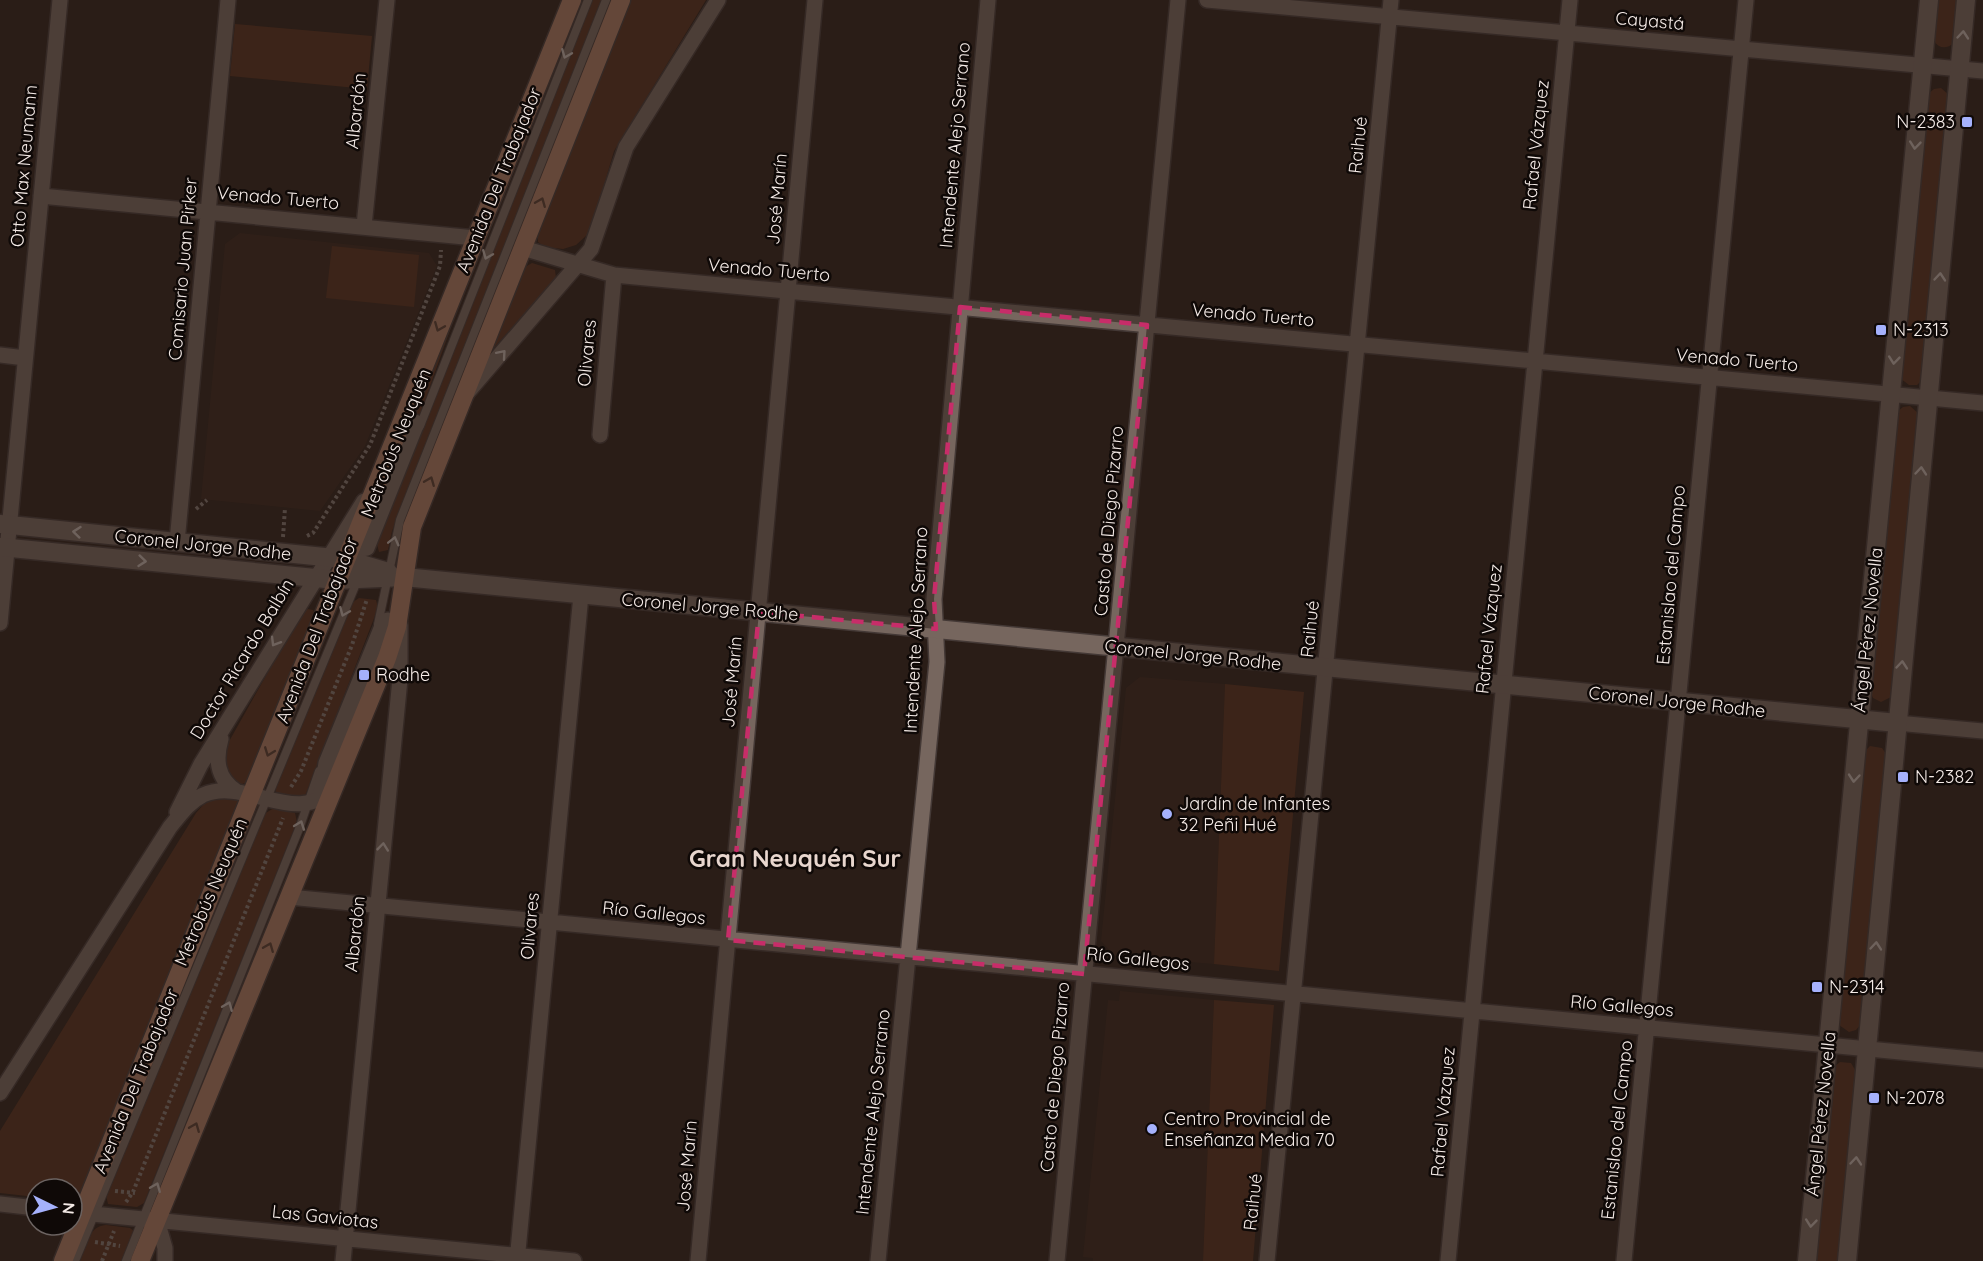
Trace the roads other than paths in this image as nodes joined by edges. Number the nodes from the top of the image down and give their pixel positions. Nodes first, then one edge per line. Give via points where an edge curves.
1 (60, 0) edge
2 (228, 0) edge
3 (387, 0) edge
4 (572, 0) edge
5 (588, 0) edge
6 (606, 0) edge
7 (621, 0) edge
8 (718, 0) edge
9 (815, 0) edge
10 (988, 0) edge
11 (1178, 0) edge
12 (1207, 0) edge
13 (1392, 0) edge
14 (1570, 0) edge
15 (1746, 0) edge
16 (1929, 0) edge
17 (1966, 0) edge
18 (1390, 17) junction
19 (1566, 33) junction
20 (1741, 49) junction
21 (1923, 66) junction
22 (1960, 69) junction
23 (1983, 71) edge
24 (41, 196) junction
25 (208, 212) junction
26 (364, 226) junction
27 (475, 238) junction
28 (523, 248) junction
29 (579, 266) junction
30 (614, 275) junction
31 (788, 291) junction
32 (960, 307) junction
33 (1147, 325) junction
34 (1357, 344) junction
35 (0, 355) edge
36 (25, 358) junction
37 (1534, 361) junction
38 (1710, 377) junction
39 (1891, 394) junction
40 (463, 398) junction
41 (1928, 398) junction
42 (1983, 403) edge
43 (410, 420) joint
44 (600, 435) dead end
45 (5, 525) edge
46 (177, 542) junction
47 (4, 547) edge
48 (336, 558) junction
49 (361, 572) junction
50 (393, 576) junction
51 (314, 578) junction
52 (336, 580) junction
53 (581, 595) junction
54 (400, 612) junction
55 (759, 612) junction
56 (384, 621) joint
57 (0, 623) edge
58 (936, 629) junction
59 (1116, 647) junction
60 (1325, 668) junction
61 (1503, 685) junction
62 (1678, 702) junction
63 (229, 719) junction
64 (1859, 720) junction
65 (1897, 723) junction
66 (1983, 731) edge
67 (335, 784) junction
68 (251, 795) junction
69 (307, 803) junction
70 (170, 827) junction
71 (289, 897) junction
72 (377, 906) junction
73 (550, 922) junction
74 (728, 940) junction
75 (908, 957) junction
76 (1084, 974) junction
77 (1293, 994) junction
78 (1472, 1011) junction
79 (1647, 1028) junction
80 (1828, 1045) junction
81 (1866, 1049) junction
82 (1983, 1060) edge
83 (0, 1093) edge
84 (0, 1204) edge
85 (24, 1207) edge
86 (84, 1211) edge
87 (84, 1213) edge
88 (150, 1219) junction
89 (73, 1237) edge
90 (79, 1237) edge
91 (345, 1238) junction
92 (134, 1254) edge
93 (518, 1258) edge
94 (63, 1261) edge
95 (75, 1261) edge
96 (126, 1261) edge
97 (165, 1261) edge
98 (342, 1261) edge
99 (574, 1261) edge
100 (698, 1261) edge
101 (878, 1261) edge
102 (1057, 1261) edge
103 (1267, 1261) edge
104 (1448, 1261) edge
105 (1624, 1261) edge
106 (1807, 1261) edge
107 (1847, 1261) edge

1 - 24 street, Otto Max Neumann
2 - 25 street, Comisario Juan Pirker
3 - 26 street, Albardón
4 - 27 main road, Avenida Del Trabajador
5 -> 49 lane, Metrobús Neuquén
50 -> 6 lane, Metrobús Neuquén via 400,520
28 -> 7 main road
8 - 29 street via 626,147 599,232
9 - 31 street, José Marín
10 - 32 street, Intendente Alejo Serrano
11 - 33 street, Casto de Diego Pizarro
12 - 18 street, Cayastá
13 - 18 street, Raihué
14 - 19 street, Rafael Vázquez
15 - 20 street, Estanislao del Campo
16 - 21 main road, Ángel Pérez Novella
22 -> 17 main road, Ángel Pérez Novella
18 - 19 street, Cayastá
18 - 34 street, Raihué
19 - 20 street, Cayastá
19 - 37 street, Rafael Vázquez
20 - 21 street, Cayastá
20 - 38 street, Estanislao del Campo
21 - 22 street, Cayastá
21 -> 39 main road, Ángel Pérez Novella
22 - 23 street, Cayastá
41 -> 22 main road, Ángel Pérez Novella
24 - 25 street, Venado Tuerto
24 - 36 street, Otto Max Neumann
25 - 26 street, Venado Tuerto
25 - 46 street, Comisario Juan Pirker
26 - 27 street, Venado Tuerto
27 -> 48 main road, Avenida Del Trabajador via 374,486
28 - 29 street, Venado Tuerto
28 - 40 main road
29 - 30 street, Venado Tuerto
40 -> 29 street
30 - 31 street, Venado Tuerto
30 - 44 street, Olivares
31 - 32 street, Venado Tuerto
31 - 55 street, José Marín
32 - 33 street, Venado Tuerto
32 - 58 street, Intendente Alejo Serrano via 934,599
33 - 34 street, Venado Tuerto
33 - 59 street, Casto de Diego Pizarro
34 - 37 street, Venado Tuerto
34 - 60 street, Raihué
35 - 36 street
36 - 45 street, Otto Max Neumann
37 - 38 street, Venado Tuerto
37 - 61 street, Rafael Vázquez
38 - 39 street, Venado Tuerto
38 - 62 street, Estanislao del Campo
39 - 41 street, Venado Tuerto
39 - 64 main road, Ángel Pérez Novella
50 -> 40 main road
41 - 42 street, Venado Tuerto
65 -> 41 main road, Ángel Pérez Novella
43 - 43 street via 417,423 366,548 361,549 359,545
46 -> 45 main road, Coronel Jorge Rodhe
45 - 47 street, Otto Max Neumann
46 - 48 main road, Coronel Jorge Rodhe
47 -> 51 main road, Coronel Jorge Rodhe
47 - 57 street, Otto Max Neumann
48 - 49 main road, Coronel Jorge Rodhe
48 - 51 street, Doctor Ricardo Balbín
48 - 52 main road, Avenida Del Trabajador
49 - 50 main road, Coronel Jorge Rodhe
49 - 52 main road, Coronel Jorge Rodhe
49 -> 68 lane, Metrobús Neuquén
50 - 53 main road, Coronel Jorge Rodhe
50 - 54 main road
50 - 69 lane, Metrobús Neuquén via 379,622
51 - 52 main road, Coronel Jorge Rodhe
51 -> 63 street, Doctor Ricardo Balbín
52 -> 68 main road, Avenida Del Trabajador
53 - 55 main road, Coronel Jorge Rodhe
53 - 73 street, Olivares
54 - 67 main road via 387,658
72 -> 54 street, Albardón via 400,679
55 - 58 main road, Coronel Jorge Rodhe
55 - 74 street, José Marín
56 - 56 street via 390,620 390,625 321,793 326,763
58 - 59 main road, Coronel Jorge Rodhe
58 - 75 street, Intendente Alejo Serrano via 937,662
59 - 60 main road, Coronel Jorge Rodhe
59 - 76 street, Casto de Diego Pizarro
60 - 61 main road, Coronel Jorge Rodhe
60 - 77 street, Raihué
61 - 62 main road, Coronel Jorge Rodhe
61 - 78 street, Rafael Vázquez
62 - 64 main road, Coronel Jorge Rodhe
62 - 79 street, Estanislao del Campo
63 - 68 street via 218,748 218,768 225,782
63 - 70 street, Doctor Ricardo Balbín via 194,776
64 - 65 main road, Coronel Jorge Rodhe
64 -> 80 main road, Ángel Pérez Novella
65 - 66 street, Coronel Jorge Rodhe
81 -> 65 main road, Ángel Pérez Novella
67 - 69 street via 322,798
67 - 71 main road
68 - 69 street, Doctor Ricardo Balbín via 294,805
68 - 70 street, Doctor Ricardo Balbín via 222,790 199,798
68 - 86 main road, Avenida Del Trabajador
88 -> 69 lane, Metrobús Neuquén
70 - 83 street, Doctor Ricardo Balbín
71 - 72 street, Río Gallegos
88 -> 71 main road
72 - 73 street, Río Gallegos
72 - 91 street, Albardón
73 - 74 street, Río Gallegos
73 - 93 street, Olivares
74 - 75 street, Río Gallegos
74 - 100 street, José Marín
75 - 76 street, Río Gallegos
75 - 101 street, Intendente Alejo Serrano
76 - 77 street, Río Gallegos
76 - 102 street, Casto de Diego Pizarro
77 - 78 street, Río Gallegos
77 - 103 street, Raihué
78 - 79 street, Río Gallegos
78 - 104 street, Rafael Vázquez
79 - 80 street, Río Gallegos
79 - 105 street, Estanislao del Campo
80 - 81 street, Río Gallegos
80 -> 106 main road, Ángel Pérez Novella
81 - 82 street, Río Gallegos
107 -> 81 main road, Ángel Pérez Novella
84 - 85 street
87 - 88 street, Las Gaviotas
88 - 91 street, Las Gaviotas
88 - 92 main road
88 - 96 lane, Metrobús Neuquén
88 - 97 street via 165,1248
89 - 94 main road, Avenida Del Trabajador
90 - 95 lane
91 - 93 street, Las Gaviotas
91 - 98 street, Albardón
93 - 99 street, Las Gaviotas

